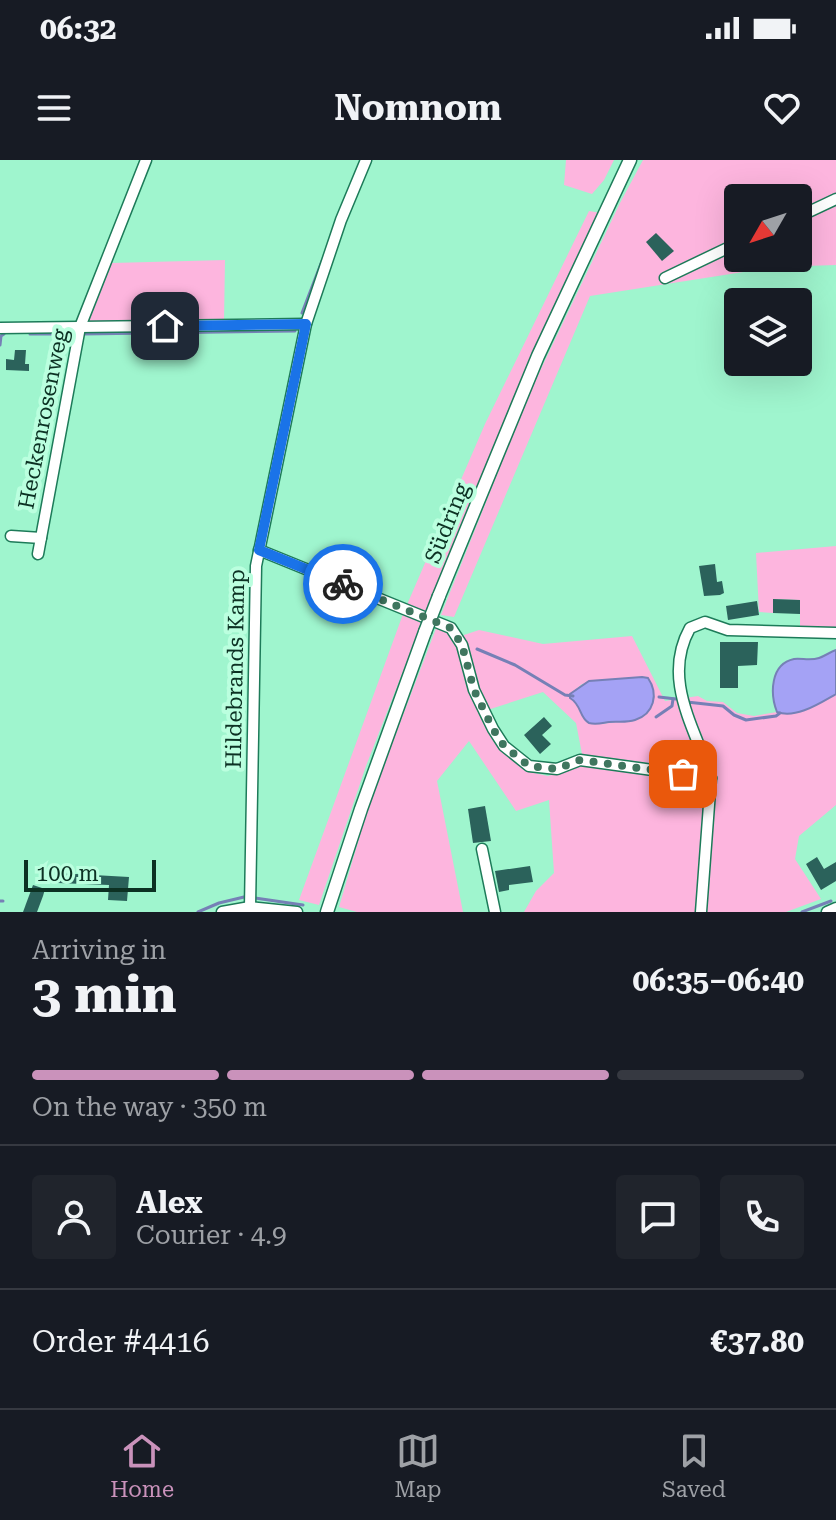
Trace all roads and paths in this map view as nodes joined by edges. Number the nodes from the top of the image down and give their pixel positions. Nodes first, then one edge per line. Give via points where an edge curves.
1 (146, 160) edge
2 (366, 160) edge
3 (630, 160) edge
4 (836, 199) edge
5 (812, 210) edge
6 (724, 250) edge
7 (665, 278) dead end
8 (306, 324) junction
9 (80, 327) junction
10 (0, 328) edge
11 (11, 536) dead end
12 (41, 538) junction
13 (259, 550) junction
14 (38, 554) dead end
15 (836, 633) edge
16 (711, 778) junction
17 (482, 849) dead end
18 (329, 906) edge
19 (250, 907) junction
20 (836, 908) edge
21 (222, 912) edge
22 (297, 912) edge
23 (495, 912) edge
24 (701, 912) edge
25 (827, 912) edge

1 - 9 street, Heckenrosenweg
2 - 8 street, Hildebrands Kamp
3 - 18 main road, Südring, bridge via 538,356 439,596
4 - 5 street
6 - 7 street
8 - 9 street
8 - 13 street, Hildebrands Kamp
9 - 10 street
9 - 12 street, Heckenrosenweg
11 - 12 street
12 - 14 street, Heckenrosenweg
13 - 16 street via 451,628 487,718 504,746 529,766 557,769 580,760
13 - 19 street, Hildebrands Kamp
15 - 16 street via 728,630 705,622 690,628 680,658 680,694
16 - 24 street
17 - 23 street
19 - 21 street
19 - 22 street
20 - 25 street

